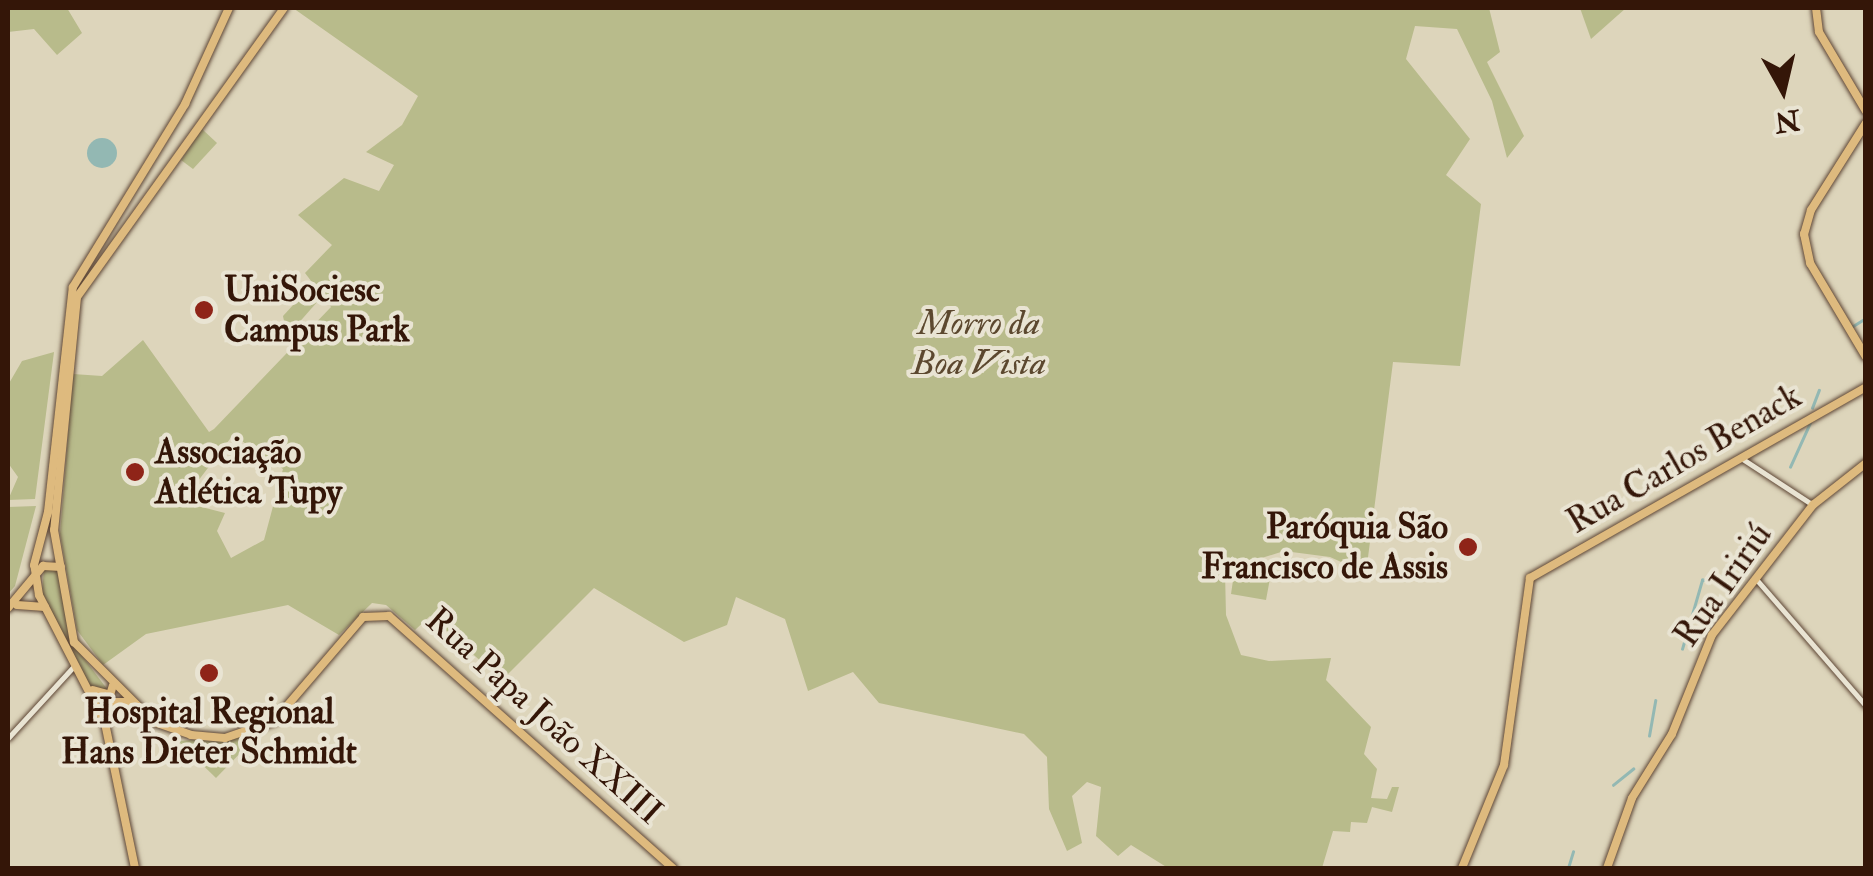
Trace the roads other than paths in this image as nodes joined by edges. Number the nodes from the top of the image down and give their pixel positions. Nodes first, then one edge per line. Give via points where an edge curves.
1 (229, 8) edge
2 (284, 8) edge
3 (1816, 8) edge
4 (1866, 111) edge
5 (1866, 123) edge
6 (170, 127) junction
7 (1862, 139) edge
8 (180, 148) junction
9 (128, 192) junction
10 (143, 200) junction
11 (1865, 354) edge
12 (1866, 387) edge
13 (1740, 458) junction
14 (1866, 463) edge
15 (1813, 505) junction
16 (62, 567) junction
17 (34, 576) junction
18 (1756, 578) junction
19 (45, 607) junction
20 (8, 608) edge
21 (76, 664) junction
22 (113, 685) junction
23 (89, 687) junction
24 (131, 702) junction
25 (1866, 706) edge
26 (105, 723) junction
27 (8, 738) edge
28 (135, 868) edge
29 (674, 868) edge
30 (1462, 868) edge
31 (1606, 868) edge

1 - 6 main road
2 - 8 main road
3 - 4 main road via 1819,32
5 - 7 main road
6 - 8 main road via 167,148
6 - 9 main road
7 - 11 main road via 1808,216 1804,246
8 - 10 main road
9 - 10 main road
9 - 17 main road via 70,294 48,512
10 - 16 main road via 90,271 76,303 54,524
12 - 13 main road, Rua Carlos Benack
13 - 15 street
13 - 30 main road, Rua Carlos Benack via 1530,578 1504,765
14 - 15 main road, Rua Iririú
15 - 18 main road, Rua Iririú
16 - 17 main road via 48,564
16 - 22 main road via 74,642
17 - 19 main road
17 - 20 main road
18 - 25 street
18 - 31 main road, Rua Iririú via 1708,643 1672,734 1628,807
19 - 20 main road via 30,602
19 - 21 main road
21 - 23 main road
21 - 27 street
22 - 23 main road via 108,696
22 - 24 main road
23 - 26 main road
24 - 26 main road via 111,704
24 - 29 main road, Rua Papa João XXIII via 145,716 203,738 255,731 280,716 359,621 374,613 394,619
26 - 28 main road

